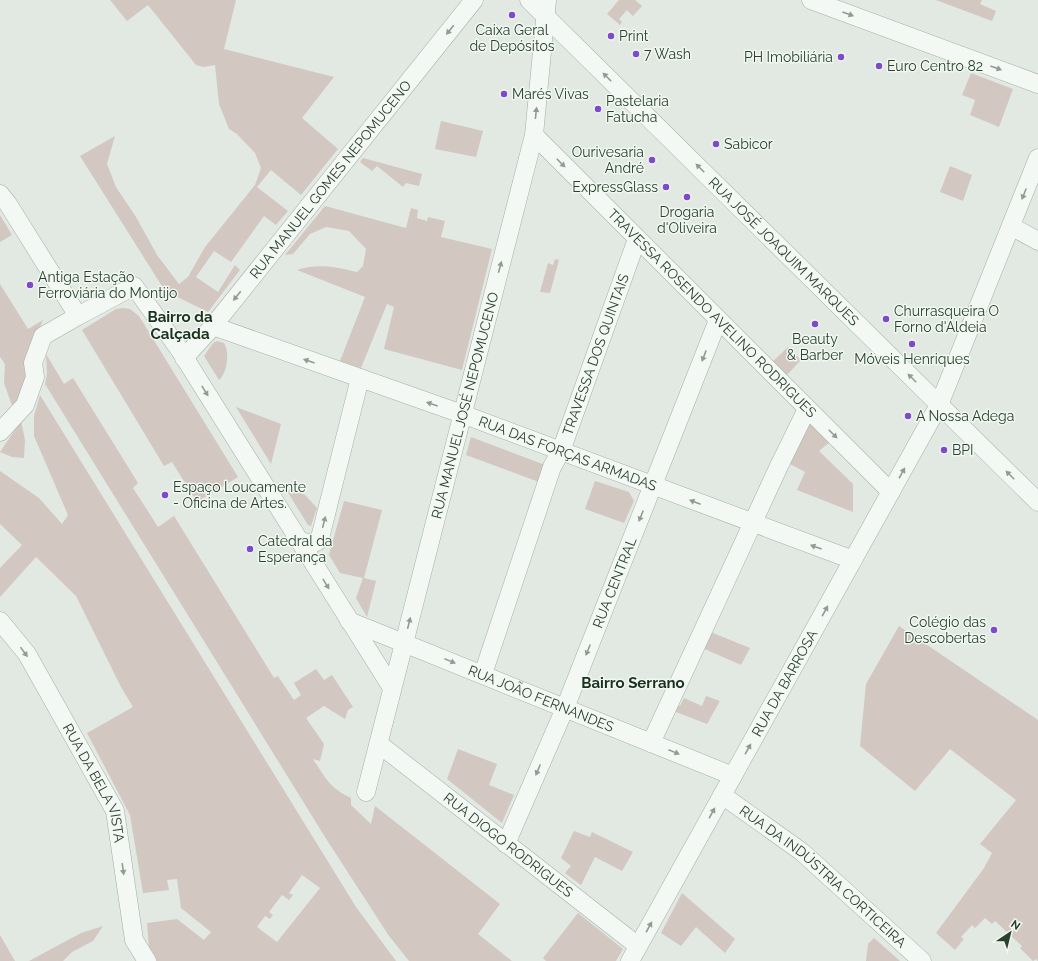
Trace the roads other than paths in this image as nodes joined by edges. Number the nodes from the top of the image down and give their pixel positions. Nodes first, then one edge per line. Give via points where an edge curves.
1 (474, 0) edge
2 (529, 0) edge
3 (814, 0) edge
4 (547, 8) edge
5 (1038, 84) edge
6 (534, 135) junction
7 (1038, 158) edge
8 (4, 199) edge
9 (1011, 226) junction
10 (637, 239) junction
11 (1038, 241) edge
12 (78, 316) junction
13 (718, 320) junction
14 (213, 326) junction
15 (184, 358) junction
16 (360, 378) junction
17 (939, 405) junction
18 (807, 409) junction
19 (462, 414) junction
20 (0, 432) edge
21 (561, 451) junction
22 (653, 486) junction
23 (891, 492) junction
24 (1038, 502) edge
25 (753, 524) junction
26 (300, 541) junction
27 (853, 560) junction
28 (0, 621) edge
29 (349, 621) junction
30 (404, 642) junction
31 (483, 674) junction
32 (392, 688) junction
33 (565, 708) junction
34 (651, 743) junction
35 (379, 744) junction
36 (733, 776) junction
37 (366, 792) dead end
38 (722, 795) junction
39 (506, 844) junction
40 (634, 953) edge
41 (147, 961) edge
42 (922, 961) edge

1 -> 14 street, RUA MANUEL GOMES NEPOMUCENO
2 - 4 street, RUA JOSÉ JOAQUIM MARQUES
3 -> 5 street
6 -> 4 street, RUA MANUEL JOSÉ NEPOMUCENO
17 -> 4 street, RUA JOSÉ JOAQUIM MARQUES
6 -> 10 street, TRAVESSA ROSENDO AVELINO RODRIGUES
19 -> 6 street, RUA MANUEL JOSÉ NEPOMUCENO
7 -> 9 street, RUA DA BARROSA
8 - 12 street
9 - 11 street
9 - 17 street, RUA DA BARROSA
10 - 13 street, TRAVESSA ROSENDO AVELINO RODRIGUES
10 - 21 street, TRAVESSA DOS QUINTAIS
12 - 15 street via 134,286
12 - 20 street via 43,336 33,363 35,377 24,405
13 - 18 street, TRAVESSA ROSENDO AVELINO RODRIGUES
13 -> 22 street, RUA CENTRAL
14 - 15 street, RUA MANUEL GOMES NEPOMUCENO
16 -> 14 street, RUA DAS FORÇAS ARMADAS
15 -> 26 street
19 -> 16 street, RUA DAS FORÇAS ARMADAS
26 -> 16 street via 312,544 318,541 321,534
23 -> 17 street, RUA DA BARROSA
24 -> 17 street, RUA JOSÉ JOAQUIM MARQUES
18 -> 23 street, TRAVESSA ROSENDO AVELINO RODRIGUES
18 - 25 street
19 - 21 street, RUA DAS FORÇAS ARMADAS
30 -> 19 street, RUA MANUEL JOSÉ NEPOMUCENO
21 - 22 street, RUA DAS FORÇAS ARMADAS
21 - 31 street, TRAVESSA DOS QUINTAIS via 552,467
25 -> 22 street, RUA DAS FORÇAS ARMADAS
22 -> 33 street, RUA CENTRAL
23 - 27 street, RUA DA BARROSA
27 -> 25 street, RUA DAS FORÇAS ARMADAS
25 - 34 street
26 -> 29 street
36 -> 27 street, RUA DA BARROSA
28 -> 41 street, RUA DA BELA VISTA via 27,654 115,811 134,940
29 - 30 street, RUA JOÃO FERNANDES
29 - 32 street
30 -> 31 street, RUA JOÃO FERNANDES
30 - 32 street, RUA MANUEL JOSÉ NEPOMUCENO
31 - 33 street, RUA JOÃO FERNANDES
32 - 35 street, RUA MANUEL JOSÉ NEPOMUCENO
33 - 34 street, RUA JOÃO FERNANDES
33 -> 39 street, RUA CENTRAL
34 -> 36 street, RUA JOÃO FERNANDES
35 - 37 street, RUA MANUEL JOSÉ NEPOMUCENO
35 - 39 street, RUA DIOGO RODRIGUES
36 - 38 street, RUA DA BARROSA
40 -> 38 street, RUA DA BARROSA
38 - 42 street, RUA DA INDÚSTRIA CORTICEIRA via 802,852
39 - 40 street, RUA DIOGO RODRIGUES

